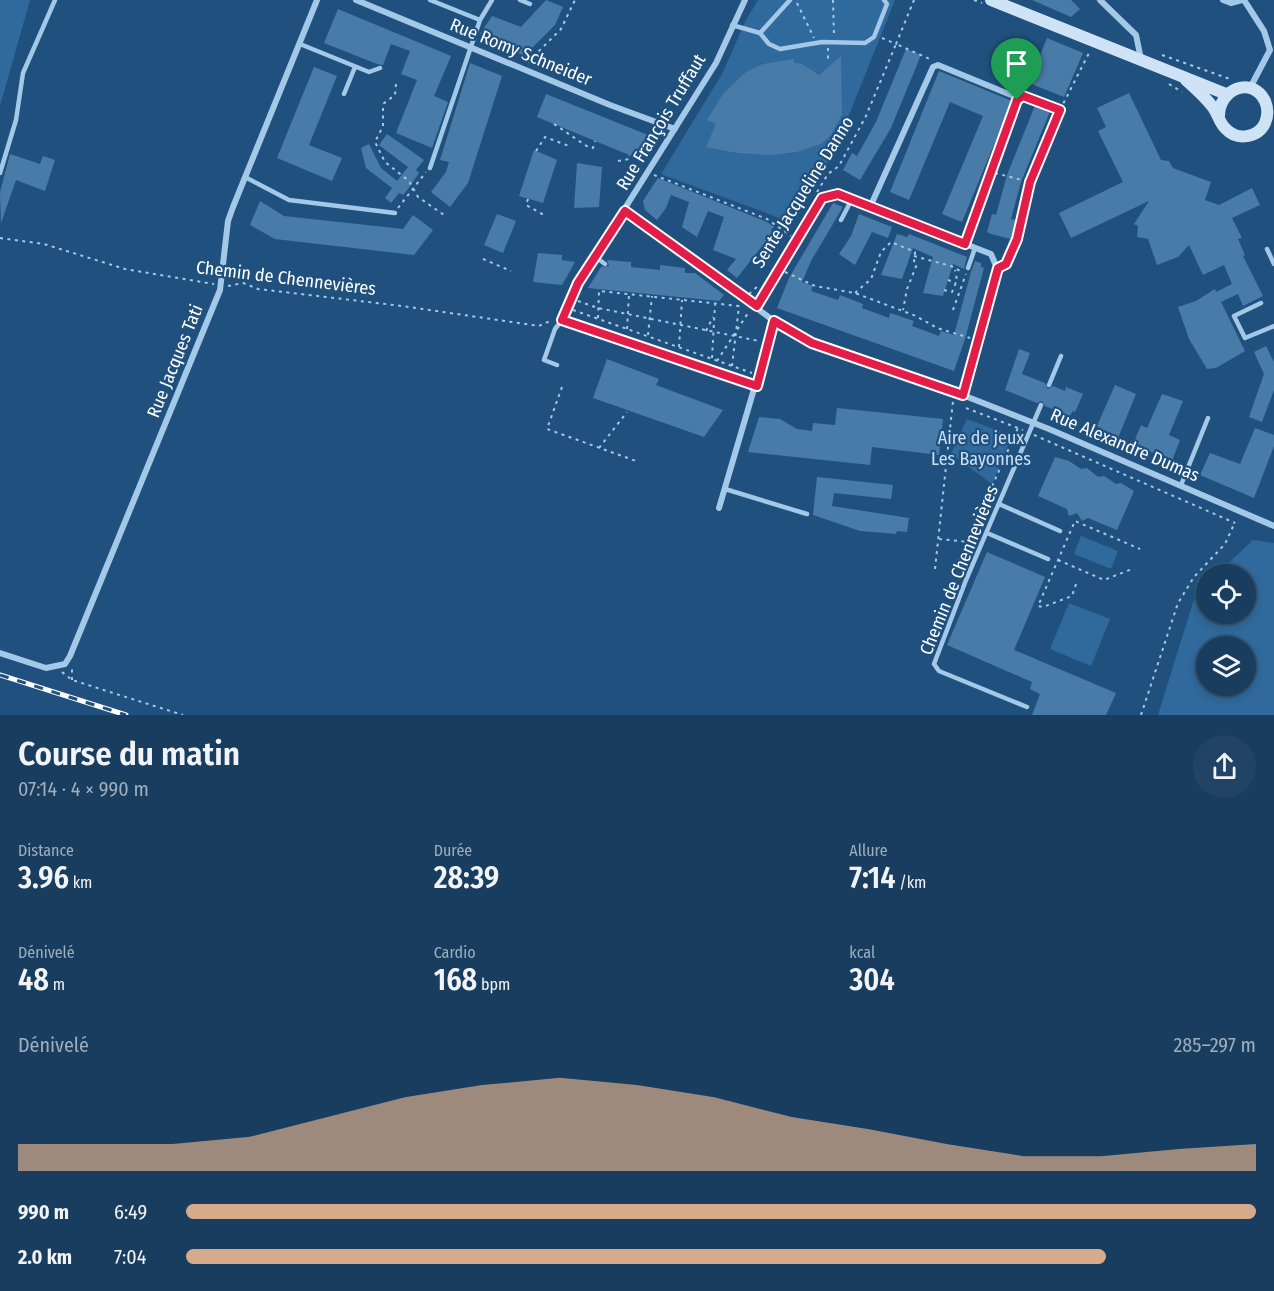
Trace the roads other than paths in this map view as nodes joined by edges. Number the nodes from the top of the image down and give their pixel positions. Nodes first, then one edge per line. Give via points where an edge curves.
1 (55, 0) edge
2 (317, 0) edge
3 (356, 0) edge
4 (430, 0) edge
5 (492, 0) edge
6 (520, 0) edge
7 (745, 0) edge
8 (790, 0) edge
9 (884, 0) edge
10 (991, 0) edge
11 (1100, 0) edge
12 (1223, 0) edge
13 (1243, 0) edge
14 (530, 4) dead end
15 (480, 20) junction
16 (732, 25) junction
17 (760, 33) junction
18 (300, 44) junction
19 (469, 47) junction
20 (1272, 50) edge
21 (1141, 60) junction
22 (355, 67) junction
23 (380, 68) dead end
24 (1183, 78) junction
25 (1250, 88) junction
26 (344, 94) dead end
27 (1226, 94) junction
28 (1270, 107) edge
29 (1219, 116) junction
30 (1268, 128) edge
31 (675, 129) junction
32 (430, 168) road end
33 (0, 173) edge
34 (244, 177) junction
35 (852, 199) junction
36 (871, 205) junction
37 (625, 211) junction
38 (394, 213) road end
39 (841, 220) dead end
40 (965, 244) junction
41 (975, 248) junction
42 (1267, 249) dead end
43 (594, 256) junction
44 (604, 264) dead end
45 (1274, 264) edge
46 (968, 268) dead end
47 (1261, 303) dead end
48 (757, 306) junction
49 (562, 320) junction
50 (774, 321) junction
51 (1274, 326) edge
52 (1061, 357) dead end
53 (557, 365) dead end
54 (1050, 385) dead end
55 (757, 386) junction
56 (963, 395) junction
57 (1041, 405) dead end
58 (1208, 418) dead end
59 (1034, 423) junction
60 (1181, 485) junction
61 (725, 489) junction
62 (999, 504) junction
63 (719, 508) dead end
64 (807, 514) dead end
65 (1274, 526) edge
66 (1060, 531) dead end
67 (987, 533) junction
68 (1048, 559) dead end
69 (0, 653) edge
70 (1027, 707) dead end

1 - 33 lane via 23,72 16,120
2 - 18 street, Rue Jacques Tati
3 - 19 street, Rue Romy Schneider
4 - 15 lane
5 - 15 lane
6 - 14 lane
7 - 16 street, Rue François Truffaut
8 - 17 lane
9 - 17 lane via 887,4 874,35 865,43 817,43 780,49
10 - 21 main road
11 - 21 street via 1136,35
12 - 13 street
13 - 20 street
15 - 19 lane
16 - 17 lane
16 - 31 street, Rue François Truffaut via 716,63
18 - 22 lane
18 - 34 street, Rue Jacques Tati
19 - 31 street, Rue Romy Schneider
19 - 32 lane
20 - 25 street
21 - 24 main road
22 - 23 lane via 369,72
22 - 26 lane
24 - 27 main road
24 - 29 main road
25 - 27 main road
25 - 28 main road
27 - 29 main road
28 - 30 main road
29 - 30 main road via 1233,135 1250,136
31 - 37 street, Rue François Truffaut
34 - 38 lane via 289,200
34 - 69 street, Rue Jacques Tati via 228,221 221,286 70,656 65,664 45,668
35 - 36 street
35 - 39 lane
35 - 48 street via 838,194 822,198
36 - 40 street
36 - 40 street via 883,172 936,66 1017,100
37 - 43 street, Rue François Truffaut
37 - 48 street, Rue Alexandre Dumas
40 - 41 street
41 - 46 lane
41 - 56 street via 992,254 998,268
42 - 45 lane
43 - 44 lane
43 - 49 street, Rue François Truffaut
47 - 51 lane via 1234,316 1245,338
48 - 50 street, Rue Alexandre Dumas
49 - 53 lane via 544,360
49 - 55 street
50 - 55 street
50 - 56 street, Rue Alexandre Dumas via 812,343
52 - 54 lane
55 - 61 street
56 - 59 street, Rue Alexandre Dumas
57 - 59 lane, Chemin de Chennevières
58 - 60 lane
59 - 60 street, Rue Alexandre Dumas
59 - 62 lane, Chemin de Chennevières
60 - 65 street, Rue Alexandre Dumas
61 - 63 street
61 - 64 lane
62 - 66 lane
62 - 67 lane, Chemin de Chennevières
67 - 68 lane
67 - 70 lane, Chemin de Chennevières via 934,664 939,671

